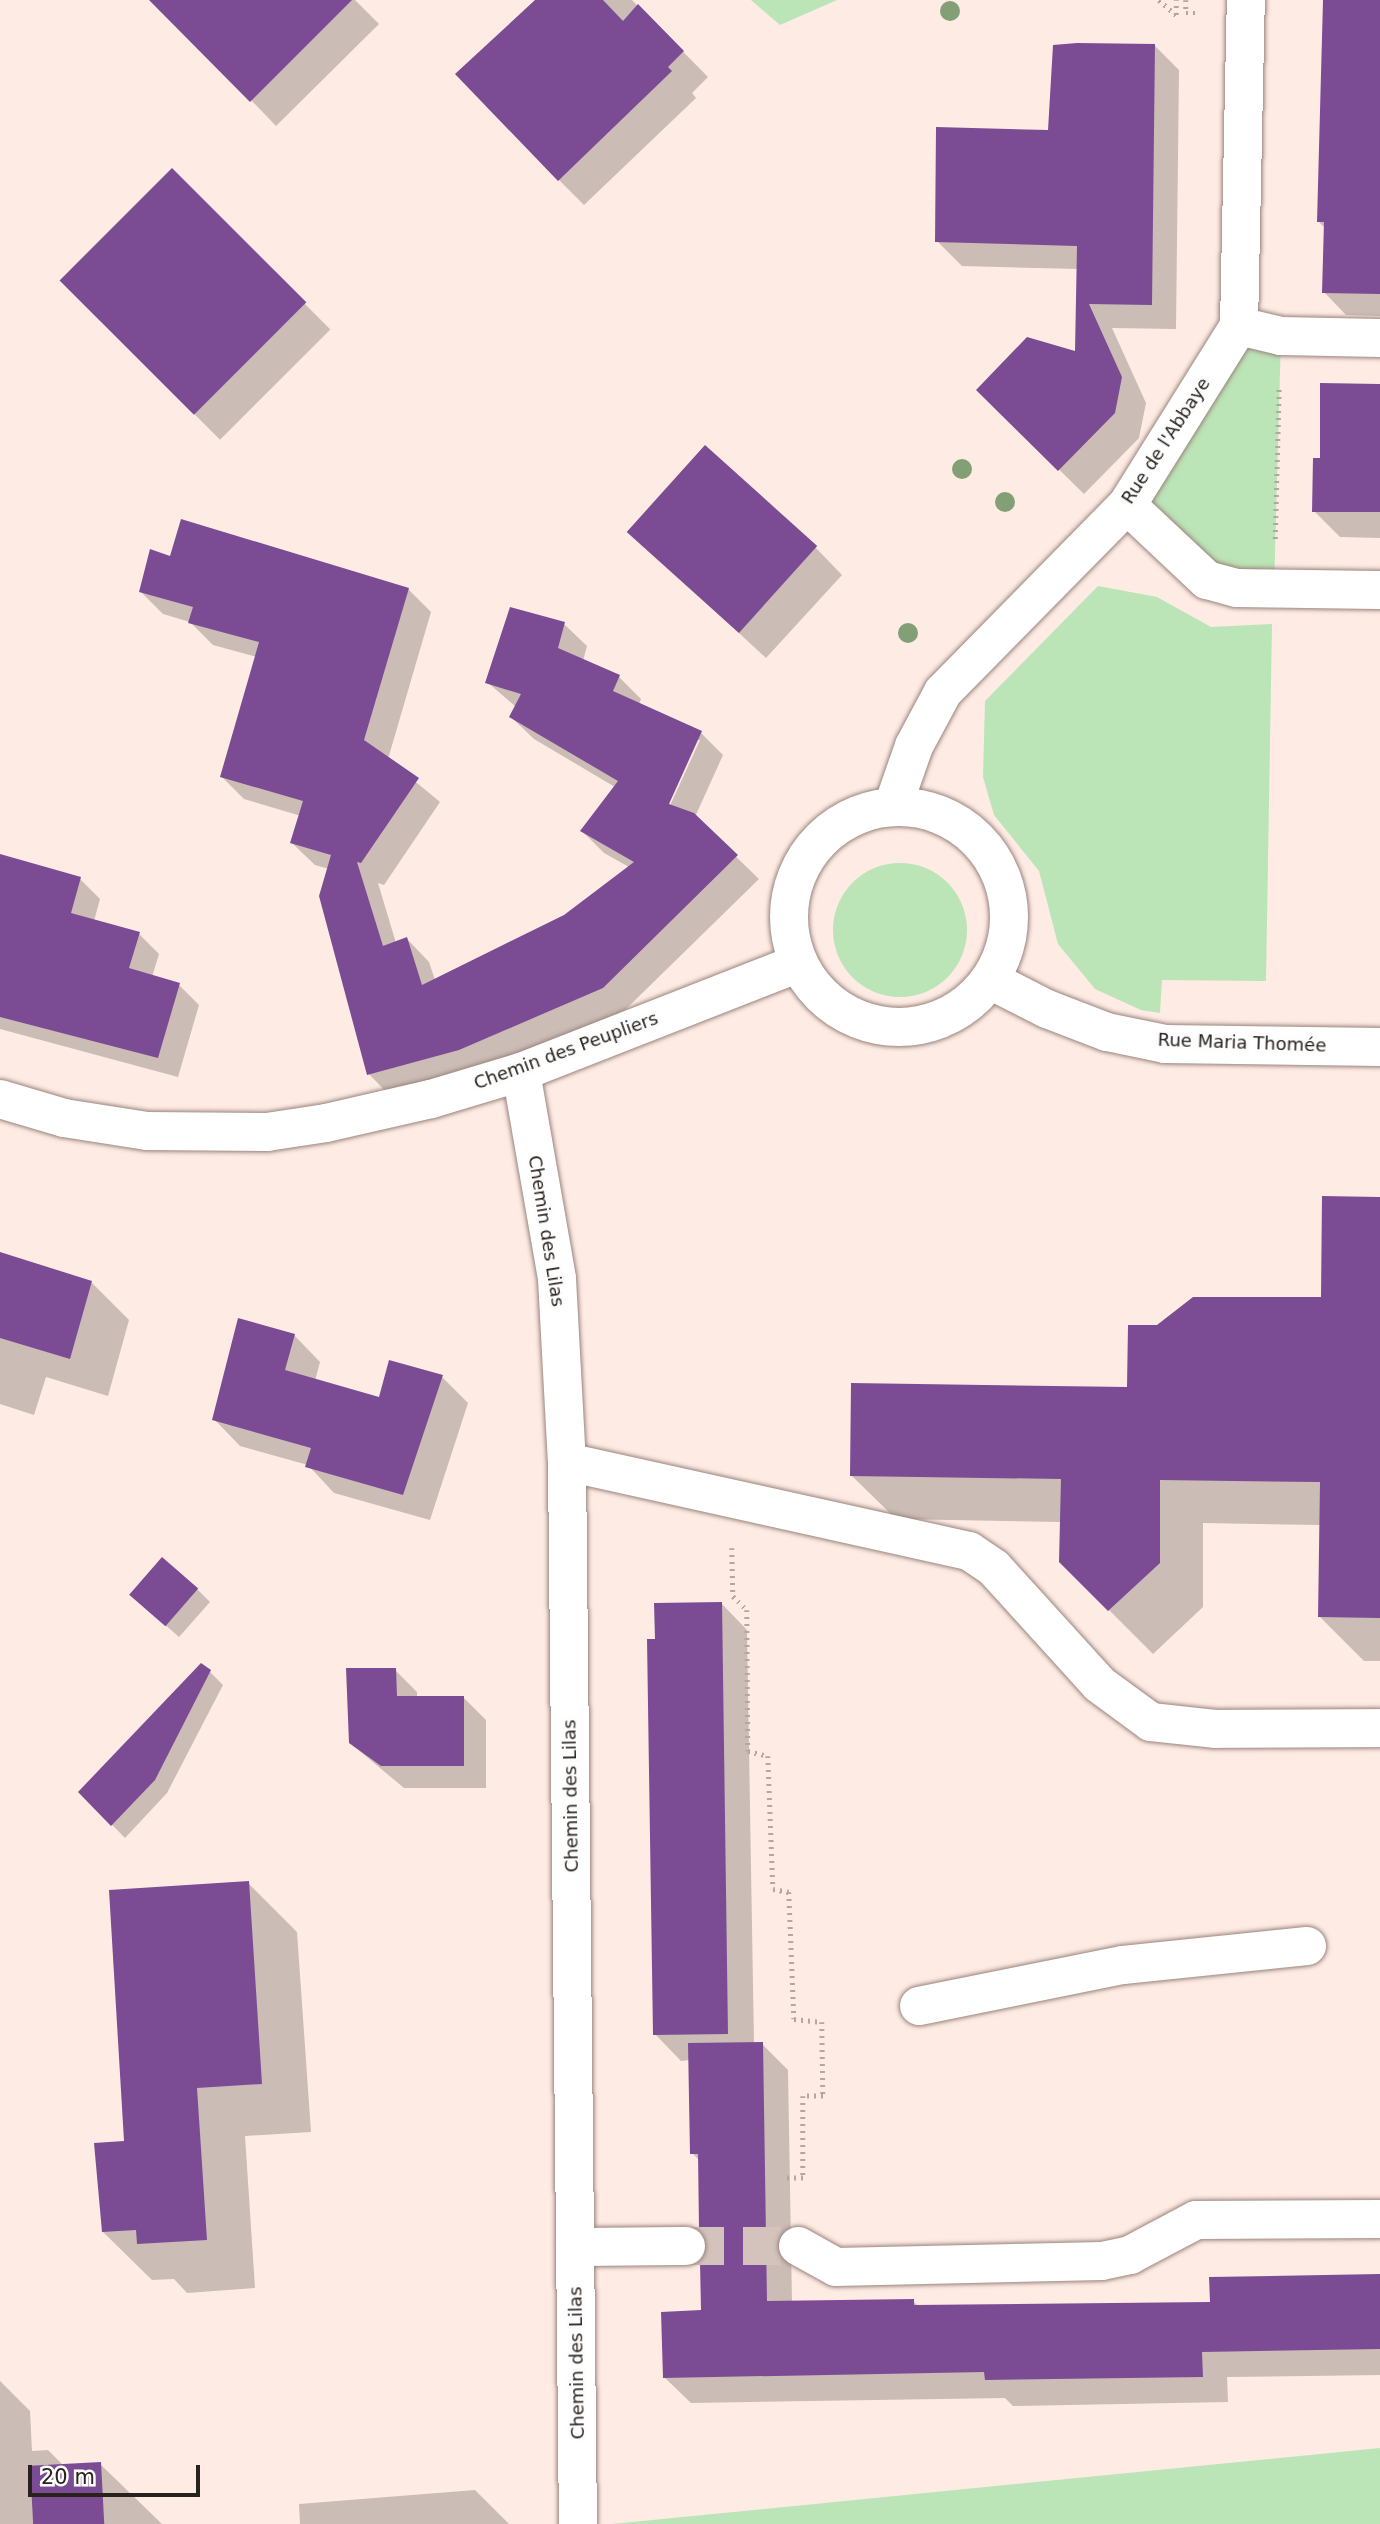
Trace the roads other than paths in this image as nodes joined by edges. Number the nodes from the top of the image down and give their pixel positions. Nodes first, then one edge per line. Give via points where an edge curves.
1 (1246, 0) edge
2 (1239, 327) junction
3 (1380, 338) edge
4 (1127, 505) junction
5 (1380, 590) edge
6 (893, 806) junction
7 (796, 964) junction
8 (990, 979) junction
9 (1380, 1047) edge
10 (521, 1072) junction
11 (0, 1099) edge
12 (567, 1462) junction
13 (1380, 1728) edge
14 (1307, 1946) dead end
15 (919, 2006) dead end
16 (1380, 2219) edge
17 (686, 2246) tunnel mouth
18 (798, 2246) tunnel mouth
19 (575, 2247) junction
20 (578, 2524) edge

1 - 2 street
2 - 3 street via 1281,336
2 - 4 street, Rue de l'Abbaye
4 - 5 street via 1208,580 1237,588
4 - 6 street, Rue de l'Abbaye via 943,692 914,746
6 - 7 street via 857,815 824,835 802,864 789,922
6 - 8 street via 928,810 960,824 985,848 997,868 1009,913 1006,947
7 - 8 street via 828,1001 860,1020 896,1027 932,1023 954,1011
7 - 10 street, Chemin des Peupliers
8 - 9 street, Rue Maria Thomée via 1096,1027 1165,1044
10 - 11 street, Chemin des Peupliers via 431,1099 267,1132 147,1131 64,1118
10 - 12 street, Chemin des Lilas via 557,1279
12 - 13 street via 969,1551 994,1568 1099,1684 1151,1722 1215,1729
12 - 19 street, Chemin des Lilas
14 - 15 street via 1123,1965
16 - 18 street via 1196,2220 1130,2255 1102,2261 836,2267
17 - 19 street
19 - 20 street, Chemin des Lilas

